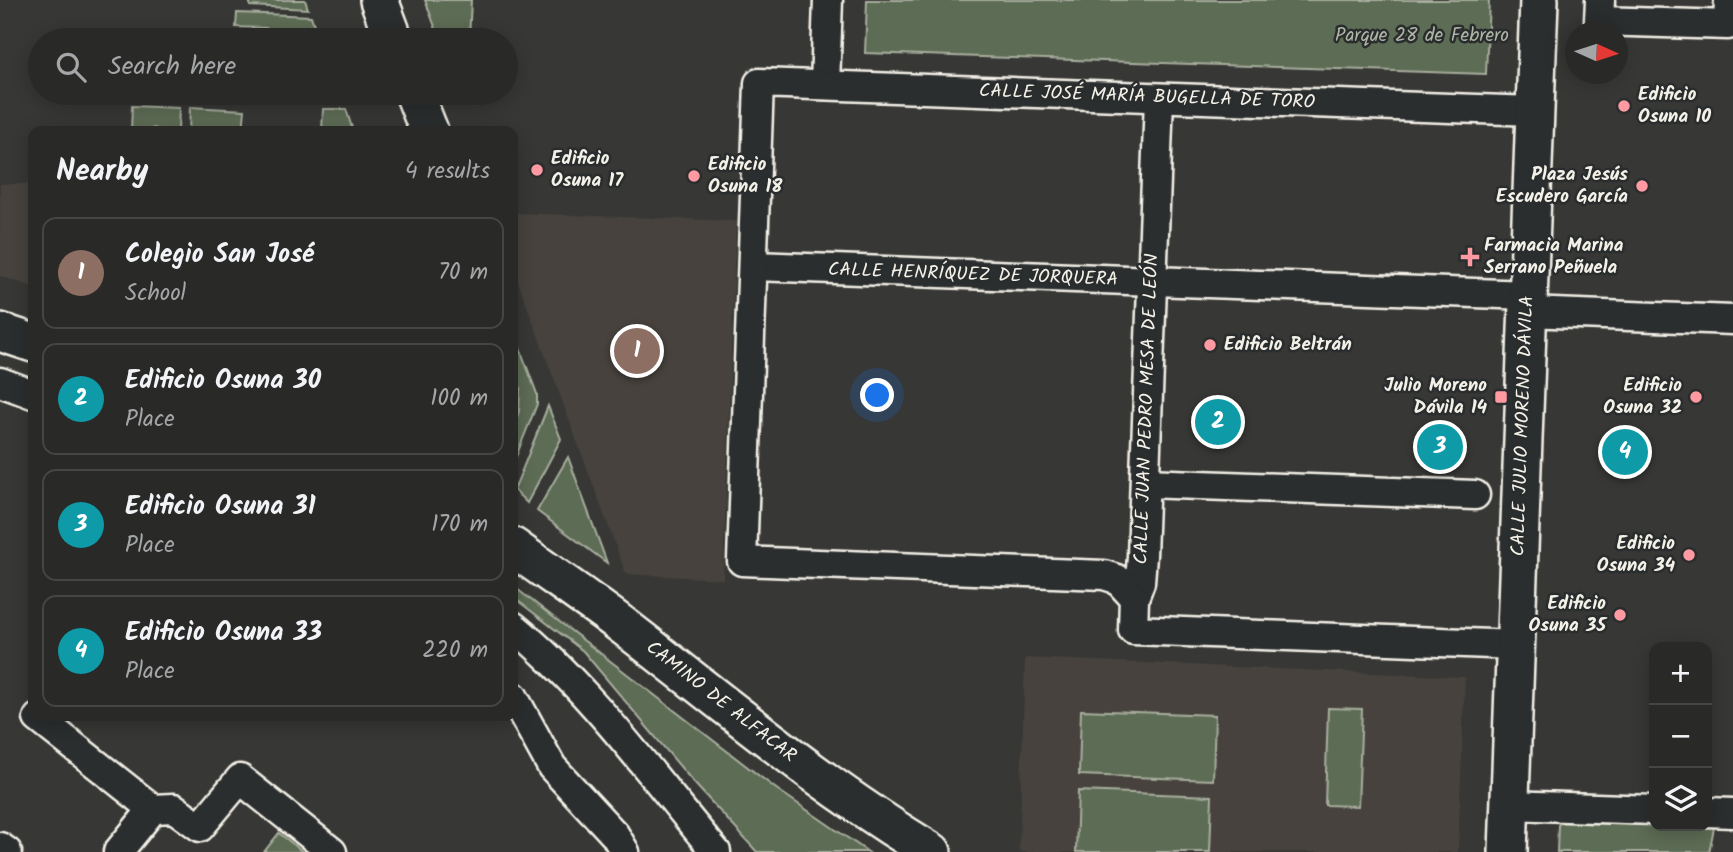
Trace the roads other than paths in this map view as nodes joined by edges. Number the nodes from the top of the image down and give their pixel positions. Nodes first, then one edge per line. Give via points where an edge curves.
1 (355, 0) edge
2 (379, 0) edge
3 (828, 0) edge
4 (1539, 0) edge
5 (1600, 0) edge
6 (1729, 0) edge
7 (366, 28) edge
8 (390, 28) edge
9 (825, 85) junction
10 (1159, 98) junction
11 (394, 105) edge
12 (419, 105) edge
13 (1535, 111) junction
14 (401, 126) edge
15 (427, 126) edge
16 (754, 266) junction
17 (1152, 282) junction
18 (1528, 303) junction
19 (1733, 320) edge
20 (0, 332) edge
21 (28, 341) edge
22 (0, 382) edge
23 (28, 392) edge
24 (1145, 483) junction
25 (1475, 495) dead end
26 (518, 551) edge
27 (1134, 597) junction
28 (518, 630) edge
29 (1516, 645) junction
30 (518, 705) edge
31 (42, 721) edge
32 (1510, 805) junction
33 (153, 808) junction
34 (1649, 810) edge
35 (1712, 812) edge
36 (1733, 813) edge
37 (0, 847) edge
38 (7, 852) edge
39 (118, 852) edge
40 (332, 852) edge
41 (625, 852) edge
42 (716, 852) edge
43 (932, 852) edge
44 (1508, 852) edge

1 - 7 main road
2 - 8 main road
3 - 9 street
4 - 13 main road, CALLE JULIO MORENO DÁVILA
5 - 6 street via 1599,21 1728,24
9 - 10 street, CALLE JOSÉ MARÍA BUGELLA DE TORO
9 - 16 street, CALLE JOSÉ MARÍA BUGELLA DE TORO via 759,83
10 - 13 street, CALLE JOSÉ MARÍA BUGELLA DE TORO
10 - 17 street, CALLE JUAN PEDRO MESA DE LEÓN
11 - 14 main road
12 - 15 main road
13 - 18 main road, CALLE JULIO MORENO DÁVILA
16 - 17 street, CALLE HENRÍQUEZ DE JORQUERA
16 - 27 street via 742,561 1104,575 1117,579
17 - 18 street, CALLE HENRÍQUEZ DE JORQUERA
17 - 24 street, CALLE JUAN PEDRO MESA DE LEÓN
18 - 19 street, CALLE HENRÍQUEZ DE JORQUERA
18 - 29 main road, CALLE JULIO MORENO DÁVILA
20 - 21 main road
22 - 23 street
24 - 25 street
24 - 27 street, CALLE JUAN PEDRO MESA DE LEÓN via 1140,582
26 - 43 main road, CAMINO DE ALFACAR via 863,809
27 - 29 street, CALLE JUAN PEDRO MESA DE LEÓN via 1133,630
28 - 42 street via 586,697
29 - 32 main road, CALLE JULIO MORENO DÁVILA
30 - 41 street via 552,767
31 - 33 street
32 - 34 street
32 - 44 main road, CALLE JULIO MORENO DÁVILA
33 - 39 street
33 - 40 street via 174,808 200,827 240,779
35 - 36 street
37 - 38 street

